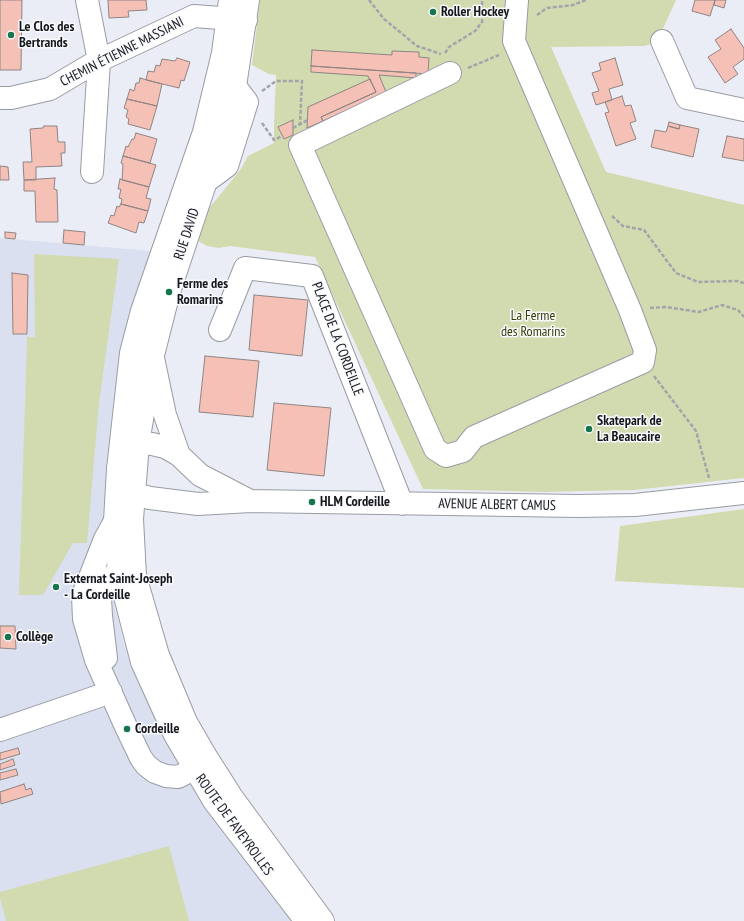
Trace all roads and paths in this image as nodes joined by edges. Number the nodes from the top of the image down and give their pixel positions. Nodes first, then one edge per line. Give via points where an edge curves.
1 (87, 0) edge
2 (369, 0) edge
3 (482, 0) edge
4 (516, 0) edge
5 (586, 0) edge
6 (238, 10) edge
7 (536, 19) dead end
8 (662, 41) dead end
9 (496, 56) dead end
10 (99, 61) junction
11 (450, 73) joint
12 (276, 81) dead end
13 (241, 94) junction
14 (0, 98) edge
15 (744, 110) edge
16 (308, 120) dead end
17 (299, 136) junction
18 (92, 172) dead end
19 (590, 216) junction
20 (744, 283) edge
21 (630, 310) junction
22 (744, 317) edge
23 (220, 330) dead end
24 (153, 356) junction
25 (643, 362) junction
26 (138, 443) junction
27 (179, 455) junction
28 (118, 469) junction
29 (744, 493) edge
30 (134, 494) junction
31 (711, 497) junction
32 (250, 501) junction
33 (402, 504) junction
34 (123, 520) junction
35 (127, 575) junction
36 (104, 634) junction
37 (110, 692) junction
38 (186, 722) junction
39 (0, 730) edge
40 (193, 767) junction
41 (166, 776) junction
42 (306, 921) edge
43 (324, 921) edge

1 - 10 main road
2 - 3 path via 384,19 416,46 443,55 449,46 475,31 482,22
4 - 19 main road via 514,41
5 - 7 path via 573,5 547,8 538,13
6 - 10 main road, CHEMIN ÉTIENNE MASSIANI via 194,16
6 - 13 main road, RUE DAVID
6 - 28 main road, RUE DAVID via 223,53 204,132 142,311 131,353
8 - 15 main road via 687,98
9 - 11 path via 475,66
10 - 14 main road, CHEMIN ÉTIENNE MASSIANI via 50,89
10 - 18 main road
11 - 17 main road
12 - 17 path via 302,81
13 - 17 path via 274,140
13 - 24 main road, RUE DAVID via 221,136 204,183 169,292
16 - 17 path, bridge
17 - 25 main road via 300,145 435,449 446,456 463,450 474,437
19 - 20 path via 611,215 624,226 644,230 676,273 698,282
19 - 21 main road
21 - 22 path via 666,307 698,312 722,305 738,310
21 - 25 main road via 645,350
23 - 33 main road, PLACE DE LA CORDEILLE via 245,268 312,276
24 - 26 main road, RUE DAVID
24 - 27 main road, AVENUE ALBERT CAMUS via 165,415
25 - 31 path via 696,431 710,483
26 - 27 main road, AVENUE ALBERT CAMUS via 159,445
26 - 28 main road via 127,452
26 - 30 main road, RUE DAVID
27 - 32 main road, AVENUE ALBERT CAMUS via 200,475
28 - 30 main road via 125,484
28 - 34 main road, ROUTE DE FAVEYROLLES
29 - 31 main road, AVENUE ALBERT CAMUS
30 - 32 main road, AVENUE ALBERT CAMUS via 198,504
30 - 34 main road, RUE DAVID
31 - 33 main road, AVENUE ALBERT CAMUS via 635,505
32 - 33 main road, AVENUE ALBERT CAMUS
34 - 35 main road, ROUTE DE FAVEYROLLES
34 - 37 main road via 104,539 83,595 84,619 96,660
35 - 36 main road via 106,583 100,599
35 - 38 main road, ROUTE DE FAVEYROLLES
35 - 40 main road, ROUTE DE FAVEYROLLES via 142,662 175,735
36 - 37 main road
36 - 41 main road via 120,687
37 - 39 main road
37 - 41 main road via 141,758 155,772
38 - 40 main road
38 - 43 main road, ROUTE DE FAVEYROLLES via 231,796
40 - 41 main road via 178,777
40 - 42 main road, ROUTE DE FAVEYROLLES via 214,801

